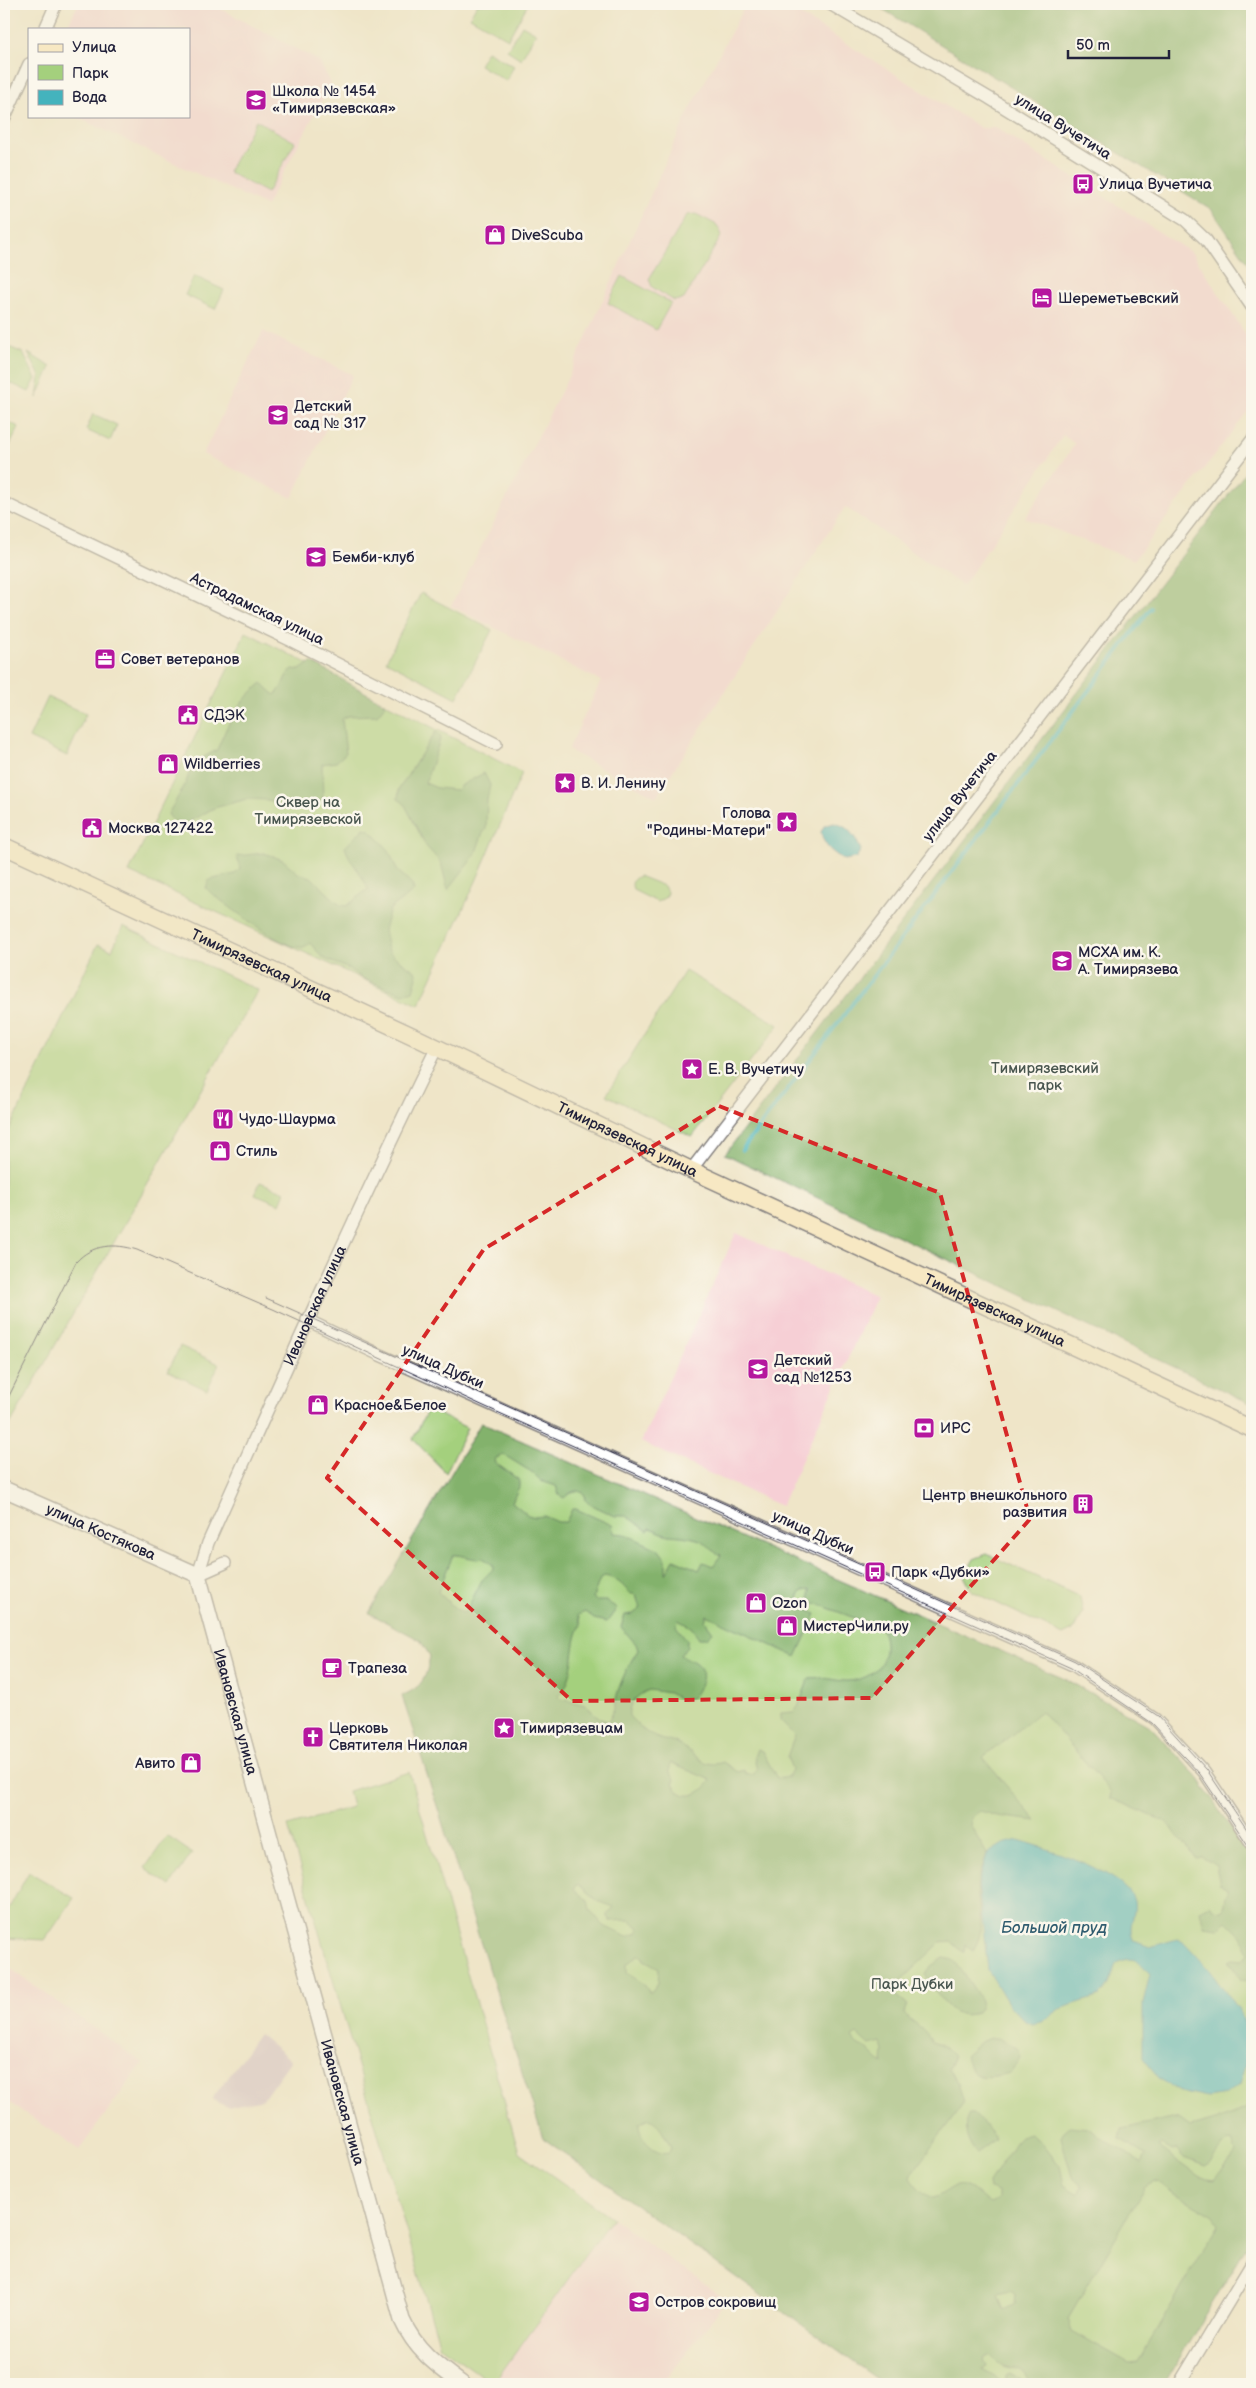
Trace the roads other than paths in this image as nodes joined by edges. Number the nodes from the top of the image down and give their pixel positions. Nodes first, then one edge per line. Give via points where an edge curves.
1 (56, 4) edge
2 (830, 4) edge
3 (45, 28) edge
4 (28, 66) edge
5 (4, 119) edge
6 (1252, 307) edge
7 (1252, 440) edge
8 (4, 503) edge
9 (496, 744) dead end
10 (4, 846) edge
11 (437, 1047) junction
12 (691, 1170) junction
13 (307, 1320) junction
14 (1252, 1429) edge
15 (4, 1489) edge
16 (225, 1563) dead end
17 (198, 1575) junction
18 (1252, 1844) edge
19 (1252, 2263) edge
20 (462, 2384) edge
21 (1180, 2384) edge

1 - 3 street
2 - 6 street, улица Вучетича via 1185,220 1206,240
4 - 5 street
7 - 12 street, улица Вучетича
8 - 9 street, Астрадамская улица via 292,641
10 - 11 main road, Тимирязевская улица
11 - 12 main road, Тимирязевская улица
11 - 13 street, Ивановская улица
12 - 14 main road, Тимирязевская улица
13 - 17 street, Ивановская улица via 208,1543
13 - 18 street, улица Дубки via 1073,1665 1155,1720 1204,1772
15 - 17 street, улица Костякова
16 - 17 street
17 - 20 street, Ивановская улица via 402,2320 418,2349
19 - 21 street

